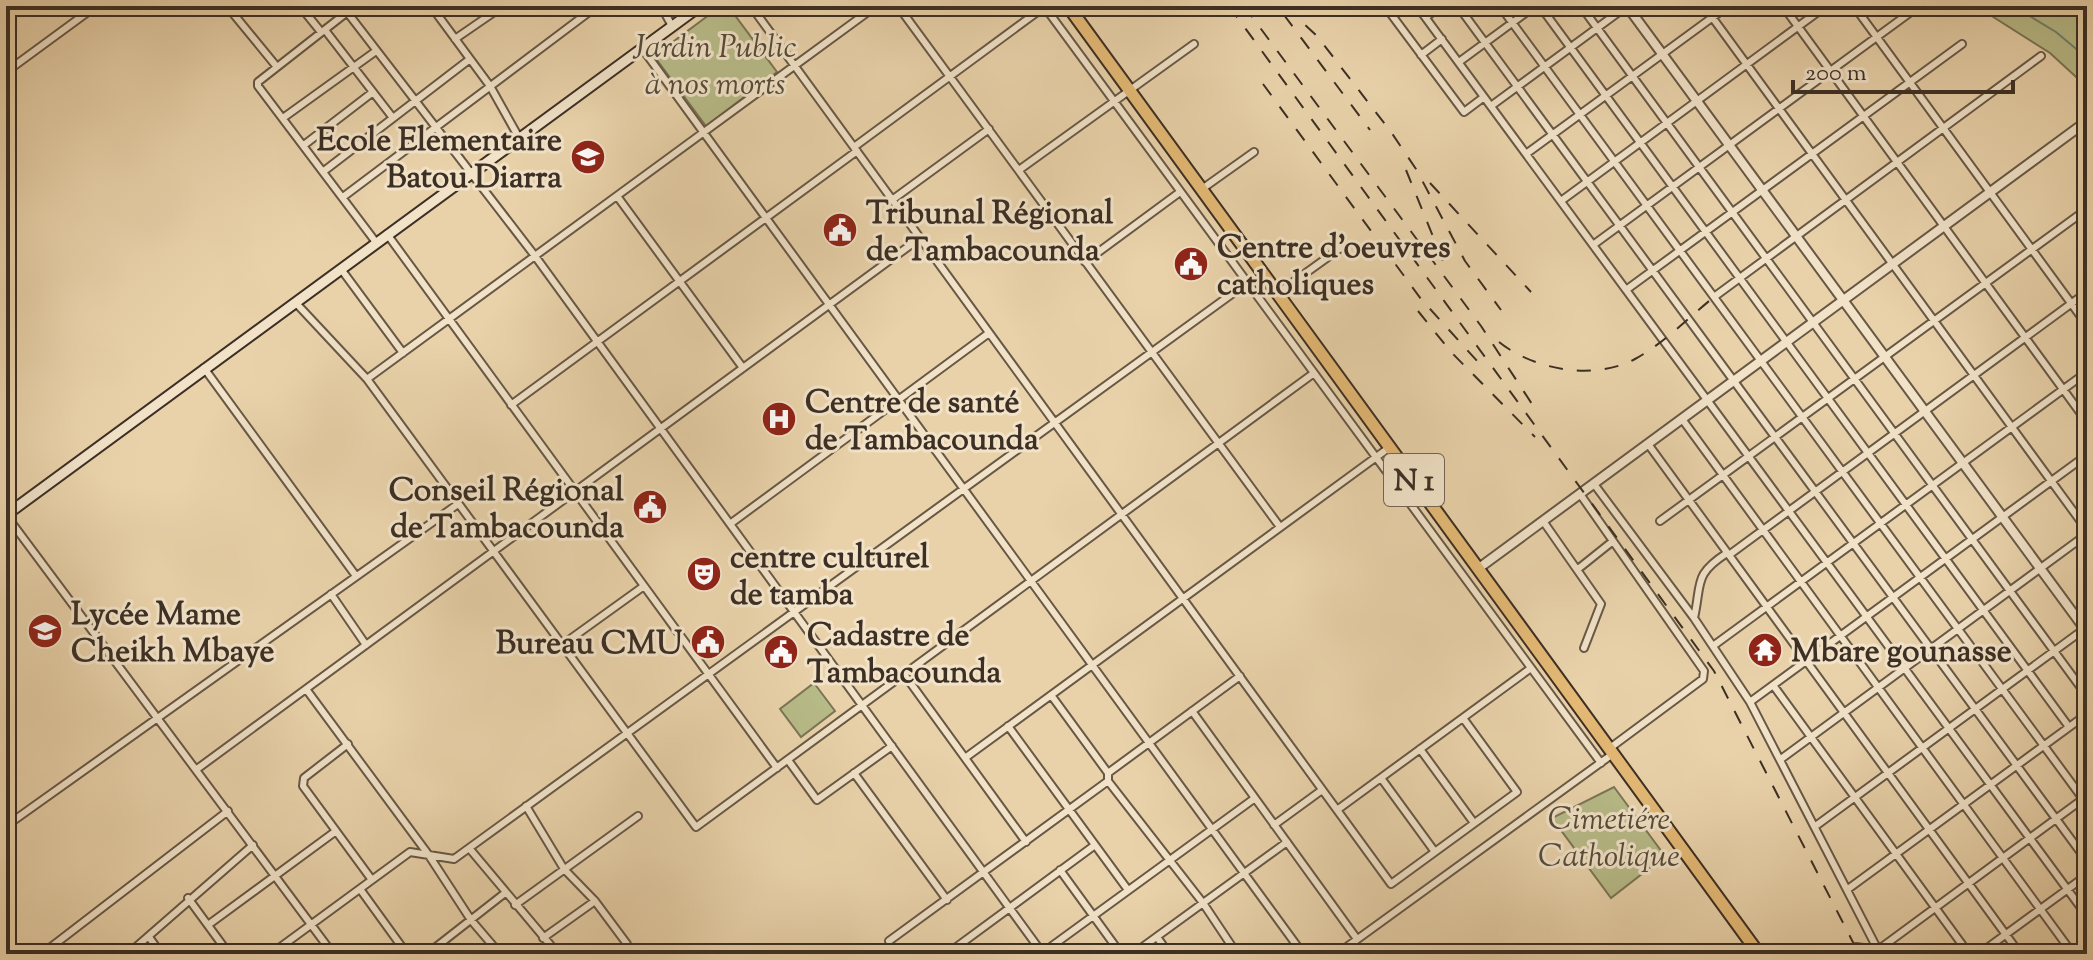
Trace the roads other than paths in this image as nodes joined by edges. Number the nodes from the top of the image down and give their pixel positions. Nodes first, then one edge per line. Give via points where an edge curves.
1 (96, 6) edge
2 (227, 6) edge
3 (300, 6) edge
4 (355, 6) edge
5 (431, 6) edge
6 (503, 6) edge
7 (597, 6) edge
8 (661, 6) edge
9 (700, 6) edge
10 (751, 6) edge
11 (876, 6) edge
12 (898, 6) edge
13 (1068, 6) edge
14 (1385, 6) edge
15 (1417, 6) edge
16 (1441, 6) edge
17 (1458, 6) edge
18 (1500, 6) edge
19 (1537, 6) edge
20 (1581, 6) edge
21 (1627, 6) edge
22 (1704, 6) edge
23 (1728, 6) edge
24 (1783, 6) edge
25 (1826, 6) edge
26 (1854, 6) edge
27 (1919, 6) edge
28 (1044, 7) edge
29 (587, 9) edge
30 (347, 12) junction
31 (1426, 17) junction
32 (1712, 17) junction
33 (1512, 23) junction
34 (672, 26) junction
35 (1798, 26) junction
36 (1597, 28) junction
37 (323, 31) junction
38 (1877, 37) junction
39 (455, 39) junction
40 (1442, 39) junction
41 (1485, 43) junction
42 (1194, 44) dead end
43 (1962, 44) dead end
44 (642, 48) junction
45 (1570, 48) junction
46 (376, 51) junction
47 (1662, 53) junction
48 (1421, 55) junction
49 (2041, 56) dead end
50 (470, 59) junction
51 (1459, 62) junction
52 (1747, 64) junction
53 (794, 66) junction
54 (277, 67) junction
55 (353, 67) junction
56 (1545, 67) junction
57 (1831, 71) junction
58 (6, 72) edge
59 (1632, 76) junction
60 (950, 77) junction
61 (1910, 82) junction
62 (490, 86) junction
63 (1517, 87) junction
64 (1129, 90) junction
65 (373, 92) junction
66 (1606, 96) junction
67 (1484, 97) junction
68 (1113, 101) junction
69 (1697, 101) junction
70 (414, 102) junction
71 (1491, 106) junction
72 (1779, 109) junction
73 (1580, 115) junction
74 (1864, 116) junction
75 (283, 118) junction
76 (393, 118) junction
77 (2087, 121) edge
78 (1667, 123) junction
79 (435, 127) junction
80 (1943, 128) junction
81 (989, 129) junction
82 (704, 132) junction
83 (1552, 135) junction
84 (518, 136) junction
85 (1640, 142) junction
86 (304, 145) junction
87 (1729, 145) junction
88 (855, 149) junction
89 (1254, 152) dead end
90 (1526, 154) junction
91 (1812, 154) junction
92 (1614, 161) junction
93 (1897, 162) junction
94 (1699, 167) junction
95 (1019, 170) junction
96 (324, 171) junction
97 (469, 174) junction
98 (1587, 181) junction
99 (1673, 187) junction
100 (1202, 189) junction
101 (1763, 190) junction
102 (1180, 192) junction
103 (1990, 193) junction
104 (617, 196) junction
105 (343, 197) junction
106 (892, 200) junction
107 (1846, 200) junction
108 (1561, 201) junction
109 (1647, 206) junction
110 (2087, 209) edge
111 (1732, 212) junction
112 (766, 218) junction
113 (1619, 226) junction
114 (1944, 227) junction
115 (1706, 232) junction
116 (386, 233) junction
117 (1796, 236) junction
118 (920, 238) junction
119 (375, 241) junction
120 (1593, 245) junction
121 (1342, 247) dead end
122 (2032, 250) junction
123 (1680, 251) junction
124 (535, 256) junction
125 (1766, 258) junction
126 (1085, 262) junction
127 (1893, 264) junction
128 (340, 268) junction
129 (1653, 271) junction
130 (1739, 278) junction
131 (679, 281) junction
132 (1247, 283) junction
133 (1986, 283) junction
134 (1626, 290) junction
135 (2087, 292) edge
136 (1278, 293) junction
137 (1714, 297) junction
138 (1844, 301) junction
139 (294, 302) junction
140 (2071, 303) junction
141 (829, 305) junction
142 (449, 319) junction
143 (1935, 321) junction
144 (1813, 323) junction
145 (2087, 325) edge
146 (989, 333) junction
147 (2025, 337) junction
148 (597, 342) junction
149 (1787, 342) junction
150 (403, 353) junction
151 (1152, 353) junction
152 (1885, 358) junction
153 (1761, 361) junction
154 (204, 368) junction
155 (743, 368) junction
156 (2087, 372) edge
157 (1314, 373) junction
158 (1974, 375) junction
159 (367, 379) junction
160 (1855, 380) junction
161 (1734, 381) junction
162 (2063, 389) junction
163 (1829, 399) junction
164 (899, 400) junction
165 (1708, 400) junction
166 (511, 405) junction
167 (1925, 411) junction
168 (1803, 418) junction
169 (1682, 419) junction
170 (2087, 422) edge
171 (1055, 424) junction
172 (2012, 427) junction
173 (661, 429) junction
174 (1894, 433) junction
175 (1776, 438) junction
176 (1218, 444) junction
177 (1648, 444) junction
178 (1390, 447) junction
179 (1868, 453) junction
180 (2087, 455) edge
181 (1376, 457) junction
182 (1750, 457) junction
183 (1963, 463) junction
184 (1842, 472) junction
185 (1724, 476) junction
186 (2051, 481) junction
187 (1594, 484) junction
188 (1933, 485) junction
189 (965, 490) junction
190 (1815, 491) junction
191 (575, 492) junction
192 (1580, 494) junction
193 (1689, 501) junction
194 (458, 504) junction
195 (1906, 505) junction
196 (1789, 511) junction
197 (6, 515) edge
198 (1122, 515) junction
199 (2002, 517) junction
200 (1543, 521) junction
201 (1660, 521) dead end
202 (1880, 523) junction
203 (730, 524) junction
204 (1280, 527) junction
205 (1763, 530) junction
206 (2087, 532) edge
207 (1972, 539) junction
208 (1613, 541) junction
209 (1853, 543) junction
210 (493, 552) junction
211 (1728, 554) junction
212 (1946, 559) junction
213 (1827, 563) junction
214 (1479, 568) junction
215 (1578, 569) junction
216 (2040, 569) junction
217 (356, 576) junction
218 (1920, 578) junction
219 (1031, 581) junction
220 (1801, 582) junction
221 (644, 586) junction
222 (2010, 591) junction
223 (331, 594) junction
224 (1893, 597) junction
225 (1183, 598) junction
226 (1767, 607) junction
227 (1984, 610) junction
228 (796, 614) junction
229 (1867, 617) junction
230 (1694, 618) junction
231 (1958, 629) junction
232 (2086, 629) edge
233 (1840, 636) junction
234 (366, 645) junction
235 (562, 645) junction
236 (1713, 646) junction
237 (1584, 648) dead end
238 (1931, 649) junction
239 (2054, 651) junction
240 (1806, 661) junction
241 (1092, 665) junction
242 (1531, 668) junction
243 (1905, 668) junction
244 (2028, 670) junction
245 (708, 673) junction
246 (904, 674) junction
247 (1240, 676) junction
248 (1773, 685) junction
249 (1878, 688) junction
250 (306, 689) junction
251 (2002, 689) junction
252 (1051, 695) junction
253 (2087, 696) edge
254 (1750, 702) junction
255 (862, 705) junction
256 (1975, 709) junction
257 (1192, 711) junction
258 (1844, 713) junction
259 (2087, 714) edge
260 (157, 715) junction
261 (1463, 718) junction
262 (1008, 726) junction
263 (2069, 727) junction
264 (1949, 728) junction
265 (626, 733) junction
266 (1811, 737) junction
267 (1149, 743) junction
268 (348, 744) junction
269 (892, 746) junction
270 (2043, 746) junction
271 (1922, 748) junction
272 (1420, 749) junction
273 (1612, 750) junction
274 (965, 758) junction
275 (1781, 759) junction
276 (788, 760) junction
277 (1601, 763) junction
278 (2017, 765) junction
279 (777, 768) junction
280 (197, 769) junction
281 (854, 773) junction
282 (1888, 773) junction
283 (1108, 777) junction
284 (1381, 778) junction
285 (1990, 785) junction
286 (1322, 790) junction
287 (1855, 797) junction
288 (1255, 798) junction
289 (2085, 798) edge
290 (1963, 804) junction
291 (526, 806) junction
292 (1069, 810) junction
293 (1337, 810) junction
294 (228, 811) junction
295 (638, 816) dead end
296 (2056, 819) junction
297 (1474, 823) junction
298 (1274, 825) junction
299 (1817, 825) junction
300 (6, 826) edge
301 (1212, 829) junction
302 (1929, 830) junction
303 (336, 831) junction
304 (2030, 838) junction
305 (1026, 842) junction
306 (1287, 842) junction
307 (253, 845) junction
308 (1095, 845) junction
309 (469, 848) junction
310 (1435, 852) junction
311 (428, 854) junction
312 (1896, 854) junction
313 (2003, 858) junction
314 (1167, 861) junction
315 (2087, 861) edge
316 (564, 869) junction
317 (1060, 870) junction
318 (984, 873) junction
319 (1243, 873) junction
320 (2087, 875) edge
321 (276, 876) junction
322 (372, 880) junction
323 (1969, 883) junction
324 (360, 889) junction
325 (1848, 889) junction
326 (2067, 889) junction
327 (1128, 890) junction
328 (505, 893) junction
329 (188, 898) junction
330 (947, 900) junction
331 (595, 901) junction
332 (1203, 903) junction
333 (515, 905) junction
334 (1009, 907) junction
335 (1935, 908) junction
336 (2040, 909) junction
337 (1093, 916) junction
338 (2087, 916) edge
339 (471, 920) junction
340 (208, 925) junction
341 (311, 925) junction
342 (2006, 934) junction
343 (149, 937) junction
344 (1157, 937) junction
345 (543, 938) junction
346 (1357, 939) junction
347 (889, 941) dead end
348 (1879, 952) edge
349 (42, 954) edge
350 (128, 954) edge
351 (161, 954) edge
352 (229, 954) edge
353 (271, 954) edge
354 (333, 954) edge
355 (407, 954) edge
356 (427, 954) edge
357 (500, 954) edge
358 (558, 954) edge
359 (613, 954) edge
360 (947, 954) edge
361 (1042, 954) edge
362 (1121, 954) edge
363 (1133, 954) edge
364 (1169, 954) edge
365 (1237, 954) edge
366 (1303, 954) edge
367 (1337, 954) edge
368 (1759, 954) edge
369 (1832, 954) edge
370 (1969, 954) edge
371 (1979, 954) edge
372 (2020, 954) edge
373 (2073, 954) edge

1 - 58 street
2 - 54 street
3 - 37 street
4 - 30 street
5 - 39 street
6 - 39 street
7 - 29 street
8 - 34 street
9 - 34 main road
10 - 53 street
11 - 53 street
12 - 60 street
13 - 64 highway, N 1
14 - 48 street
15 - 31 street
16 - 31 street
17 - 41 street
18 - 33 street
19 - 33 street
19 - 45 street
20 - 36 street
21 - 36 street
21 - 47 street
22 - 32 street
23 - 32 street
24 - 35 street
25 - 35 street
26 - 38 street
27 - 38 street
28 - 60 street
28 - 68 street
29 - 62 street
30 - 37 street
30 - 46 street
31 - 40 street
32 - 47 street
32 - 52 street
33 - 41 street
33 - 56 street
34 - 44 main road
35 - 52 street
35 - 57 street
36 - 45 street
36 - 59 street
37 - 54 street
37 - 55 street
38 - 57 street
38 - 61 street
39 - 50 street
40 - 48 street
40 - 51 street
41 - 51 street
41 - 63 street
42 - 64 street
43 - 61 street
44 - 82 street
44 - 84 main road
45 - 56 street
45 - 66 street
46 - 55 street
46 - 70 street
47 - 59 street
47 - 69 street
48 - 67 street via 1464,112
49 - 80 street
50 - 62 street
50 - 70 street
51 - 67 street
52 - 69 street
52 - 72 street
53 - 82 street
53 - 88 street
54 - 75 street via 258,86
55 - 65 street
55 - 75 street
56 - 63 street
56 - 73 street
57 - 72 street
57 - 74 street
59 - 66 street
59 - 78 street
60 - 81 street
60 - 88 street
61 - 74 street
61 - 80 street
62 - 79 street
62 - 84 street
63 - 71 street
63 - 83 street
64 - 68 street
64 - 100 highway, N 1
65 - 76 street
65 - 86 street
66 - 73 street
66 - 85 street
67 - 71 street
68 - 95 street
68 - 102 street
69 - 78 street
69 - 87 street
70 - 76 street
70 - 79 street
71 - 90 street
72 - 87 street
72 - 91 street
73 - 83 street
73 - 92 street
74 - 91 street
74 - 93 street
75 - 86 street
76 - 96 street
77 - 103 street
78 - 85 street
78 - 94 street
79 - 97 street
79 - 105 street
80 - 93 street
80 - 103 street
81 - 95 street
81 - 106 street
82 - 104 street
82 - 112 street
83 - 90 street
83 - 98 street
84 - 97 main road
85 - 92 street
85 - 99 street
86 - 96 street
87 - 94 street
87 - 101 street
88 - 106 street
88 - 112 street
89 - 100 street
90 - 108 street
91 - 101 street
91 - 107 street
92 - 98 street
92 - 109 street
93 - 107 street
93 - 114 street
94 - 99 street
94 - 111 street
95 - 126 street
96 - 105 street
97 - 116 main road
97 - 124 street
98 - 108 street
98 - 113 street
99 - 109 street
99 - 115 street
100 - 136 highway, N 1
101 - 111 street
101 - 117 street
102 - 126 street
102 - 132 street
103 - 114 street
103 - 122 street
104 - 124 street
104 - 131 street
105 - 119 street
106 - 118 street
107 - 117 street
107 - 127 street
108 - 120 street
109 - 113 street
109 - 123 street
110 - 122 street
111 - 115 street
111 - 125 street
112 - 131 street
112 - 141 street
113 - 120 street
113 - 129 street
114 - 127 street
114 - 133 street
115 - 123 street
115 - 130 street
116 - 119 main road
116 - 142 street
117 - 125 street
117 - 138 street
118 - 141 street
118 - 146 street
119 - 128 main road
120 - 134 street
121 - 136 street
122 - 133 street
122 - 140 street
123 - 129 street
123 - 137 street
124 - 142 street
124 - 148 street
125 - 130 street
125 - 144 street
126 - 151 street
127 - 138 street
127 - 143 street
128 - 139 main road
128 - 150 street
129 - 134 street
129 - 161 street
130 - 137 street
130 - 149 street
131 - 148 street
131 - 155 street
132 - 151 street
132 - 157 street
133 - 143 street
133 - 147 street
134 - 165 street
135 - 140 street
136 - 178 highway, N 1
137 - 153 street
138 - 144 street
138 - 152 street
139 - 154 main road
139 - 159 street
140 - 145 street
140 - 147 street
141 - 155 street
141 - 164 street
142 - 150 street
142 - 166 street
143 - 152 street
143 - 158 street
144 - 149 street
144 - 160 street
146 - 164 street
146 - 171 street
147 - 158 street
147 - 162 street
148 - 166 street
148 - 173 street
149 - 153 street
149 - 163 street
150 - 159 street
151 - 171 street
151 - 176 street
152 - 160 street
152 - 167 street
153 - 161 street
153 - 168 street
154 - 197 main road
154 - 217 street
155 - 173 street
156 - 162 street
157 - 176 street
157 - 181 street
158 - 167 street
158 - 172 street
159 - 194 street
160 - 163 street
160 - 174 street
161 - 165 street
161 - 175 street
162 - 170 street
162 - 172 street
163 - 168 street
163 - 179 street
164 - 189 street
164 - 203 street
165 - 169 street
165 - 182 street
166 - 191 street
167 - 174 street
167 - 183 street
168 - 175 street
168 - 184 street
169 - 177 street
169 - 185 street
171 - 189 street
171 - 198 street
172 - 183 street
172 - 186 street
173 - 191 street
173 - 203 street
174 - 179 street
174 - 188 street
175 - 182 street
175 - 190 street
176 - 198 street
176 - 204 street
177 - 187 street
177 - 193 street
178 - 181 street
178 - 214 highway, N 1
179 - 184 street
179 - 195 street
180 - 186 street
181 - 204 street
181 - 242 street
182 - 185 street
182 - 196 street
183 - 188 street
183 - 199 street
184 - 190 street
184 - 202 street
185 - 193 street
185 - 205 street
186 - 199 street
186 - 206 street
187 - 192 street
187 - 230 street
188 - 195 street
188 - 207 street
189 - 219 street
189 - 228 street
190 - 196 street
190 - 209 street
191 - 210 street
191 - 221 street
192 - 200 street
192 - 208 street
193 - 201 street
193 - 211 street
194 - 210 street
194 - 217 street
195 - 202 street
195 - 212 street
196 - 205 street
196 - 213 street
197 - 260 street
198 - 219 street
198 - 225 street
199 - 207 street
199 - 216 street
200 - 214 street
200 - 215 street
202 - 209 street
202 - 218 street
203 - 228 street
204 - 225 street
205 - 211 street
205 - 220 street
206 - 216 street
207 - 212 street
207 - 222 street
208 - 215 street
208 - 273 street via 1704,671 1703,679
209 - 213 street
209 - 224 street
210 - 234 street
210 - 235 street
211 - 226 street
211 - 230 street via 1703,571
212 - 218 street
212 - 227 street
213 - 220 street
213 - 229 street
214 - 273 highway, N 1
215 - 237 street via 1602,608
216 - 222 street
216 - 232 street
217 - 223 street
218 - 224 street
218 - 231 street
219 - 241 street
219 - 246 street
220 - 226 street
220 - 233 street
221 - 235 street
221 - 245 street
222 - 227 street
222 - 239 street
223 - 234 street
223 - 260 street
224 - 229 street
224 - 238 street
225 - 241 street
225 - 247 street
226 - 236 street
226 - 240 street
227 - 231 street
227 - 244 street
228 - 245 street
228 - 255 street
229 - 233 street
229 - 243 street
230 - 236 street
231 - 238 street
231 - 251 street
232 - 239 street
233 - 240 street
233 - 249 street
234 - 250 street
235 - 265 street
236 - 254 street
238 - 243 street
238 - 256 street
239 - 244 street
239 - 253 street
240 - 248 street
240 - 258 street
241 - 252 street
241 - 267 street
242 - 261 street
242 - 277 street
243 - 249 street
243 - 264 street
244 - 251 street
244 - 263 street
245 - 265 street
245 - 279 street
246 - 255 street
246 - 274 street
247 - 257 street
247 - 286 street
248 - 254 street
248 - 266 street
249 - 258 street
249 - 271 street
250 - 268 street
250 - 280 street
251 - 256 street
251 - 270 street
252 - 262 street
252 - 283 street
254 - 275 street
255 - 269 street
255 - 276 street
256 - 264 street
256 - 278 street
257 - 267 street
257 - 288 street
258 - 266 street
258 - 282 street
259 - 263 street
260 - 280 street
260 - 300 street
261 - 272 street
261 - 297 street via 1517,792
262 - 274 street
262 - 292 street
263 - 270 street
264 - 271 street
264 - 285 street
265 - 279 street via 696,827
265 - 291 street
266 - 275 street
266 - 287 street
267 - 283 street
267 - 301 street
268 - 303 street via 303,782
268 - 311 street
269 - 281 street
269 - 318 street
270 - 278 street
270 - 289 street
271 - 282 street
271 - 290 street
272 - 284 street
272 - 297 street
273 - 277 street
273 - 368 highway, N 1
274 - 305 street
275 - 299 street
276 - 279 street
276 - 281 street via 817,800
277 - 346 street
278 - 285 street
278 - 296 street
280 - 294 street
281 - 330 street
282 - 287 street
282 - 302 street
283 - 292 street
283 - 314 street
284 - 293 street
284 - 310 street
285 - 290 street
285 - 304 street
286 - 293 street
286 - 298 street
287 - 299 street
287 - 312 street
288 - 298 street
288 - 301 street
289 - 296 street
290 - 302 street
290 - 313 street
291 - 309 street
291 - 316 street
292 - 305 street
292 - 308 street
293 - 310 street via 1391,884
294 - 307 street
294 - 349 street
295 - 316 street
296 - 304 street
296 - 315 street
297 - 310 street
298 - 306 street
299 - 325 street
301 - 314 street
301 - 319 street
302 - 312 street
302 - 323 street
303 - 321 street
303 - 322 street
304 - 313 street
304 - 326 street
305 - 318 street
306 - 319 street
306 - 346 street
307 - 321 street
307 - 329 street
308 - 317 street
308 - 327 street
309 - 311 street via 454,859
309 - 328 street
311 - 322 street via 410,852
311 - 339 street
312 - 325 street
312 - 335 street
313 - 323 street
313 - 336 street
314 - 327 street
314 - 332 street
316 - 331 street
316 - 333 street
317 - 334 street
317 - 337 street
318 - 330 street
318 - 334 street
319 - 332 street
319 - 366 street
320 - 326 street
321 - 340 street
321 - 341 street
322 - 324 street
323 - 335 street
323 - 342 street
324 - 341 street
324 - 355 street
325 - 348 street
326 - 336 street
326 - 338 street
327 - 337 street
328 - 333 street
328 - 339 street
329 - 340 street
329 - 343 street
330 - 347 street
331 - 345 street
331 - 359 street via 627,944
332 - 344 street
332 - 365 street
333 - 345 street
334 - 360 street
334 - 361 street
335 - 348 street
335 - 370 street
336 - 342 street
336 - 373 street
337 - 361 street
337 - 362 street
339 - 356 street
339 - 357 street
340 - 352 street
341 - 353 street
341 - 354 street
342 - 371 street
342 - 372 street
343 - 350 street
343 - 351 street
344 - 363 street
344 - 364 street
345 - 358 street
346 - 367 street
348 - 369 street via 1856,947

